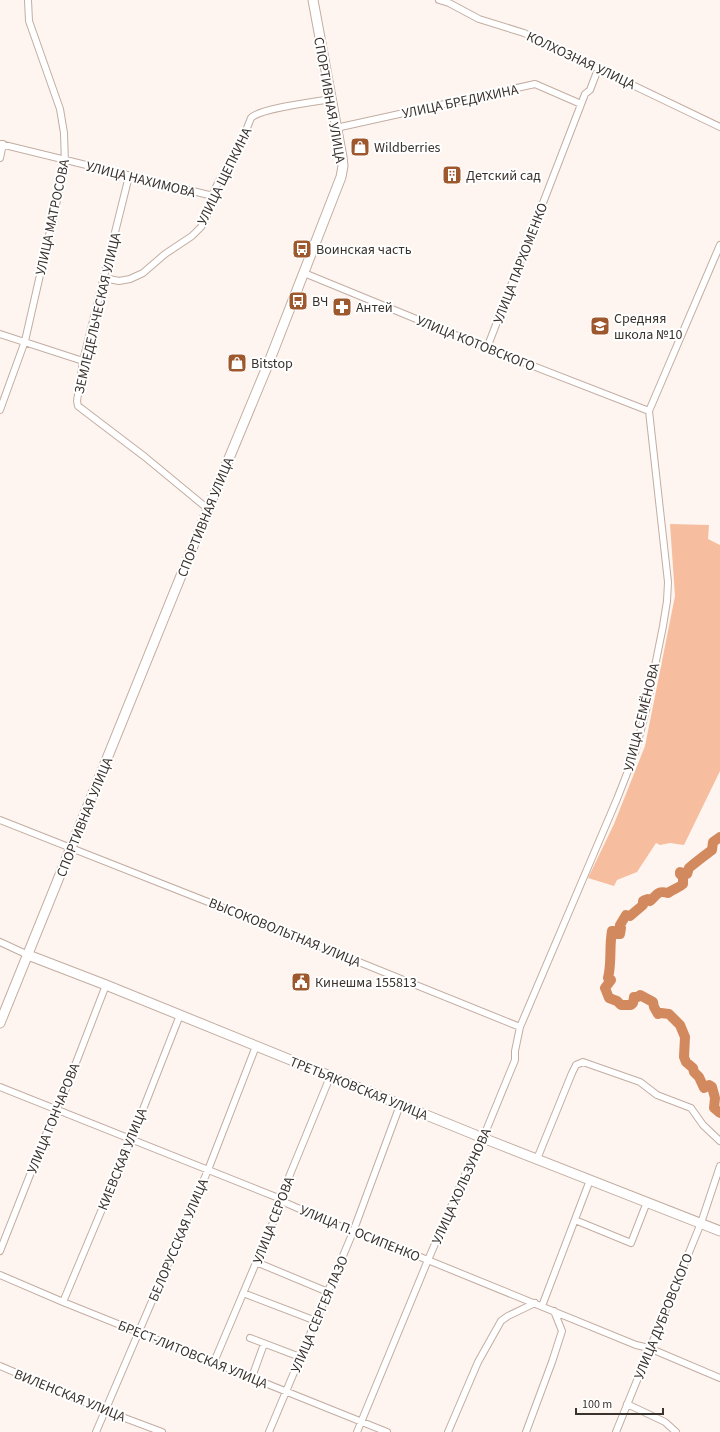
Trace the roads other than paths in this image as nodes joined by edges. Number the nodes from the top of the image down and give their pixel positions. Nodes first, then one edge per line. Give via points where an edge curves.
1 (28, 0) edge
2 (313, 0) edge
3 (439, 0) edge
4 (598, 68) junction
5 (330, 99) junction
6 (581, 104) junction
7 (720, 127) edge
8 (336, 128) junction
9 (2, 144) edge
10 (0, 158) edge
11 (65, 160) junction
12 (129, 176) junction
13 (212, 196) junction
14 (720, 245) edge
15 (304, 272) junction
16 (104, 278) junction
17 (0, 334) edge
18 (25, 341) junction
19 (487, 348) junction
20 (83, 361) junction
21 (0, 410) edge
22 (649, 411) junction
23 (208, 509) junction
24 (0, 820) edge
25 (71, 848) junction
26 (0, 942) edge
27 (28, 955) junction
28 (106, 985) junction
29 (180, 1015) junction
30 (0, 1023) edge
31 (520, 1027) junction
32 (256, 1046) junction
33 (330, 1077) junction
34 (0, 1087) edge
35 (400, 1105) junction
36 (56, 1109) junction
37 (483, 1138) junction
38 (131, 1140) junction
39 (720, 1141) edge
40 (537, 1159) junction
41 (720, 1166) edge
42 (208, 1170) junction
43 (590, 1180) junction
44 (281, 1200) junction
45 (647, 1202) junction
46 (575, 1220) junction
47 (701, 1223) junction
48 (720, 1231) edge
49 (353, 1232) junction
50 (0, 1251) edge
51 (428, 1260) junction
52 (256, 1262) junction
53 (0, 1274) edge
54 (328, 1292) junction
55 (243, 1293) junction
56 (63, 1302) junction
57 (536, 1303) junction
58 (542, 1306) junction
59 (554, 1311) junction
60 (316, 1321) junction
61 (138, 1332) junction
62 (250, 1338) dead end
63 (264, 1344) junction
64 (649, 1348) junction
65 (300, 1357) junction
66 (214, 1362) junction
67 (0, 1366) edge
68 (252, 1377) junction
69 (720, 1378) edge
70 (286, 1391) junction
71 (627, 1404) junction
72 (106, 1410) junction
73 (361, 1422) junction
74 (96, 1432) edge
75 (162, 1432) edge
76 (269, 1432) edge
77 (357, 1432) edge
78 (387, 1432) edge
79 (448, 1432) edge
80 (526, 1432) edge
81 (616, 1432) edge
82 (676, 1432) edge

1 - 11 street, УЛИЦА МАТРОСОВА via 29,21 60,109
2 - 5 street, СПОРТИВНАЯ УЛИЦА
3 - 4 street, КОЛХОЗНАЯ УЛИЦА via 479,19 524,33
4 - 6 street, УЛИЦА ПАРХОМЕНКО via 590,90 585,94
4 - 7 street, КОЛХОЗНАЯ УЛИЦА
5 - 8 street, СПОРТИВНАЯ УЛИЦА
5 - 13 street, УЛИЦА ЩЕПКИНА via 254,114 240,148
6 - 8 street, УЛИЦА БРЕДИХИНА via 534,84
6 - 19 street, УЛИЦА ПАРХОМЕНКО
8 - 15 street, СПОРТИВНАЯ УЛИЦА via 342,157 342,173
9 - 10 street
9 - 11 street, УЛИЦА НАХИМОВА
11 - 12 street, УЛИЦА НАХИМОВА
11 - 18 street, УЛИЦА МАТРОСОВА
12 - 13 street, УЛИЦА НАХИМОВА
12 - 16 street, ЗЕМЛЕДЕЛЬЧЕСКАЯ УЛИЦА
13 - 16 street, УЛИЦА ЩЕПКИНА via 202,227 192,236 130,279
14 - 22 street
15 - 19 street, УЛИЦА КОТОВСКОГО
15 - 23 street, СПОРТИВНАЯ УЛИЦА via 270,362
16 - 20 street, ЗЕМЛЕДЕЛЬЧЕСКАЯ УЛИЦА
17 - 18 street
18 - 20 street
18 - 21 street, УЛИЦА МАТРОСОВА
19 - 22 street, УЛИЦА КОТОВСКОГО
20 - 23 street, ЗЕМЛЕДЕЛЬЧЕСКАЯ УЛИЦА via 78,406
22 - 31 street, УЛИЦА СЕМЁНОВА via 668,582 665,614 646,706 635,753 625,781
23 - 25 street, СПОРТИВНАЯ УЛИЦА
24 - 25 street, ВЫСОКОВОЛЬТНАЯ УЛИЦА
25 - 27 street, СПОРТИВНАЯ УЛИЦА
25 - 31 street, ВЫСОКОВОЛЬТНАЯ УЛИЦА
26 - 27 street, ТРЕТЬЯКОВСКАЯ УЛИЦА
27 - 28 street, ТРЕТЬЯКОВСКАЯ УЛИЦА
27 - 30 street, СПОРТИВНАЯ УЛИЦА
28 - 29 street, ТРЕТЬЯКОВСКАЯ УЛИЦА
28 - 36 street, УЛИЦА ГОНЧАРОВА
29 - 32 street, ТРЕТЬЯКОВСКАЯ УЛИЦА
29 - 38 street, КИЕВСКАЯ УЛИЦА
31 - 37 street, УЛИЦА ХОЛЬЗУНОВА via 515,1060
32 - 33 street, ТРЕТЬЯКОВСКАЯ УЛИЦА
32 - 42 street, БЕЛОРУССКАЯ УЛИЦА
33 - 35 street, ТРЕТЬЯКОВСКАЯ УЛИЦА
33 - 44 street, УЛИЦА СЕРОВА
34 - 36 street, УЛИЦА П. ОСИПЕНКО
35 - 37 street, ТРЕТЬЯКОВСКАЯ УЛИЦА
35 - 49 street, УЛИЦА СЕРГЕЯ ЛАЗО
36 - 38 street, УЛИЦА П. ОСИПЕНКО
36 - 50 street, УЛИЦА ГОНЧАРОВА
37 - 40 street, ТРЕТЬЯКОВСКАЯ УЛИЦА
37 - 51 street, УЛИЦА ХОЛЬЗУНОВА
38 - 42 street, УЛИЦА П. ОСИПЕНКО
38 - 56 street, КИЕВСКАЯ УЛИЦА
39 - 40 street via 703,1125 691,1108 657,1095 640,1082 583,1062 576,1065 572,1073
40 - 43 street, ТРЕТЬЯКОВСКАЯ УЛИЦА
41 - 47 street
42 - 44 street, УЛИЦА П. ОСИПЕНКО
42 - 61 street, БЕЛОРУССКАЯ УЛИЦА
43 - 45 street, ТРЕТЬЯКОВСКАЯ УЛИЦА
43 - 46 street
44 - 49 street, УЛИЦА П. ОСИПЕНКО
44 - 52 street, УЛИЦА СЕРОВА
45 - 46 street via 631,1243
45 - 47 street, ТРЕТЬЯКОВСКАЯ УЛИЦА
46 - 58 street
47 - 48 street, ТРЕТЬЯКОВСКАЯ УЛИЦА
47 - 64 street, УЛИЦА ДУБРОВСКОГО
49 - 51 street, УЛИЦА П. ОСИПЕНКО
49 - 54 street, УЛИЦА СЕРГЕЯ ЛАЗО
51 - 57 street, УЛИЦА П. ОСИПЕНКО
51 - 73 street, УЛИЦА ХОЛЬЗУНОВА
52 - 54 street
52 - 55 street, УЛИЦА СЕРОВА
53 - 56 street, БРЕСТ-ЛИТОВСКАЯ УЛИЦА
54 - 60 street, УЛИЦА СЕРГЕЯ ЛАЗО
55 - 60 street
55 - 66 street, УЛИЦА СЕРОВА
56 - 61 street, БРЕСТ-ЛИТОВСКАЯ УЛИЦА
57 - 58 street, УЛИЦА П. ОСИПЕНКО
57 - 79 street via 501,1322 478,1362
58 - 59 street, УЛИЦА П. ОСИПЕНКО
59 - 64 street, УЛИЦА П. ОСИПЕНКО
59 - 80 street via 562,1331
60 - 65 street, УЛИЦА СЕРГЕЯ ЛАЗО
61 - 66 street, БРЕСТ-ЛИТОВСКАЯ УЛИЦА
61 - 72 street, БЕЛОРУССКАЯ УЛИЦА
62 - 63 street
63 - 65 street
63 - 68 street
64 - 69 street, УЛИЦА П. ОСИПЕНКО
64 - 71 street, УЛИЦА ДУБРОВСКОГО
65 - 70 street, УЛИЦА СЕРГЕЯ ЛАЗО
66 - 68 street, БРЕСТ-ЛИТОВСКАЯ УЛИЦА
67 - 72 street, ВИЛЕНСКАЯ УЛИЦА
68 - 70 street, БРЕСТ-ЛИТОВСКАЯ УЛИЦА
70 - 73 street, БРЕСТ-ЛИТОВСКАЯ УЛИЦА
70 - 76 street, УЛИЦА СЕРГЕЯ ЛАЗО
71 - 81 street, УЛИЦА ДУБРОВСКОГО
71 - 82 street via 666,1422
72 - 74 street, БЕЛОРУССКАЯ УЛИЦА
72 - 75 street, ВИЛЕНСКАЯ УЛИЦА
73 - 77 street, УЛИЦА ХОЛЬЗУНОВА
73 - 78 street, БРЕСТ-ЛИТОВСКАЯ УЛИЦА

